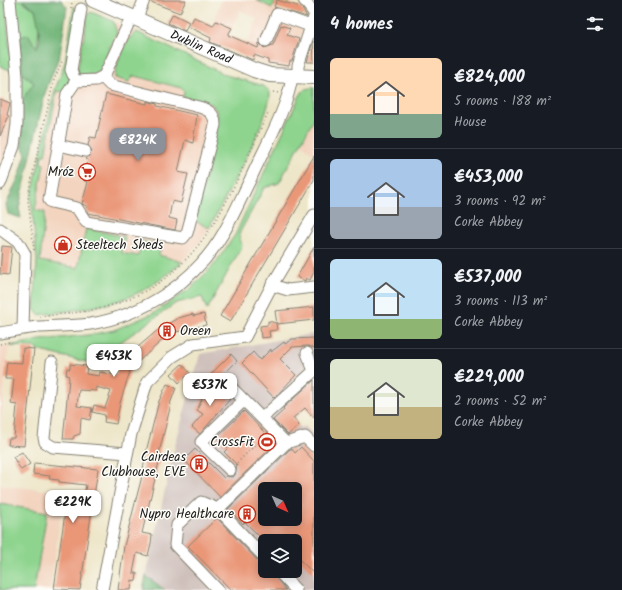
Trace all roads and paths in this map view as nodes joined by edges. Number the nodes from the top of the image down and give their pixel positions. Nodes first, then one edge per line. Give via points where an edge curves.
1 (10, 0) edge
2 (93, 0) edge
3 (144, 0) edge
4 (304, 0) edge
5 (72, 2) dead end
6 (76, 10) joint
7 (314, 13) edge
8 (134, 17) junction
9 (311, 28) edge
10 (266, 41) dead end
11 (62, 60) dead end
12 (74, 75) dead end
13 (102, 77) junction
14 (295, 77) junction
15 (314, 77) edge
16 (58, 145) junction
17 (85, 151) dead end
18 (0, 184) edge
19 (314, 215) edge
20 (0, 229) edge
21 (34, 253) dead end
22 (272, 285) junction
23 (314, 287) edge
24 (23, 329) junction
25 (0, 333) edge
26 (307, 353) dead end
27 (52, 362) dead end
28 (227, 383) dead end
29 (244, 400) junction
30 (262, 418) junction
31 (272, 429) junction
32 (286, 443) junction
33 (314, 446) edge
34 (127, 453) junction
35 (230, 470) joint
36 (218, 509) junction
37 (258, 551) edge
38 (285, 578) edge
39 (102, 590) edge
40 (218, 590) edge
41 (296, 590) edge

1 - 18 street via 17,76 17,124 14,146
2 - 8 main road, Dublin Road
3 - 8 street
4 - 7 street
5 - 6 path
6 - 12 street via 71,70
8 - 13 street
8 - 14 main road, Dublin Road via 254,70 270,75
9 - 10 street via 278,14
9 - 14 street
11 - 21 path via 44,118 29,193
13 - 16 street via 96,80 76,81 69,89
13 - 16 street via 110,85 200,106 212,114 215,124 186,236 179,239 86,222 77,208 50,201 48,198
14 - 15 main road, Dublin Road
14 - 24 street via 225,232 212,252 195,270 154,302 109,320 73,326
16 - 17 street
19 - 22 street
20 - 24 street via 18,242 25,254
22 - 23 street via 288,290
22 - 34 street via 245,337 193,344 172,357 152,376 144,389
24 - 25 street
26 - 30 street via 314,371
27 - 34 street via 45,442 53,447
28 - 29 street
29 - 30 street
29 - 35 street via 201,442
30 - 31 street
31 - 32 street
31 - 35 path
32 - 33 street via 305,437
32 - 36 street
34 - 39 street
36 - 37 street
36 - 40 street via 201,502 177,525 175,545
38 - 41 street

